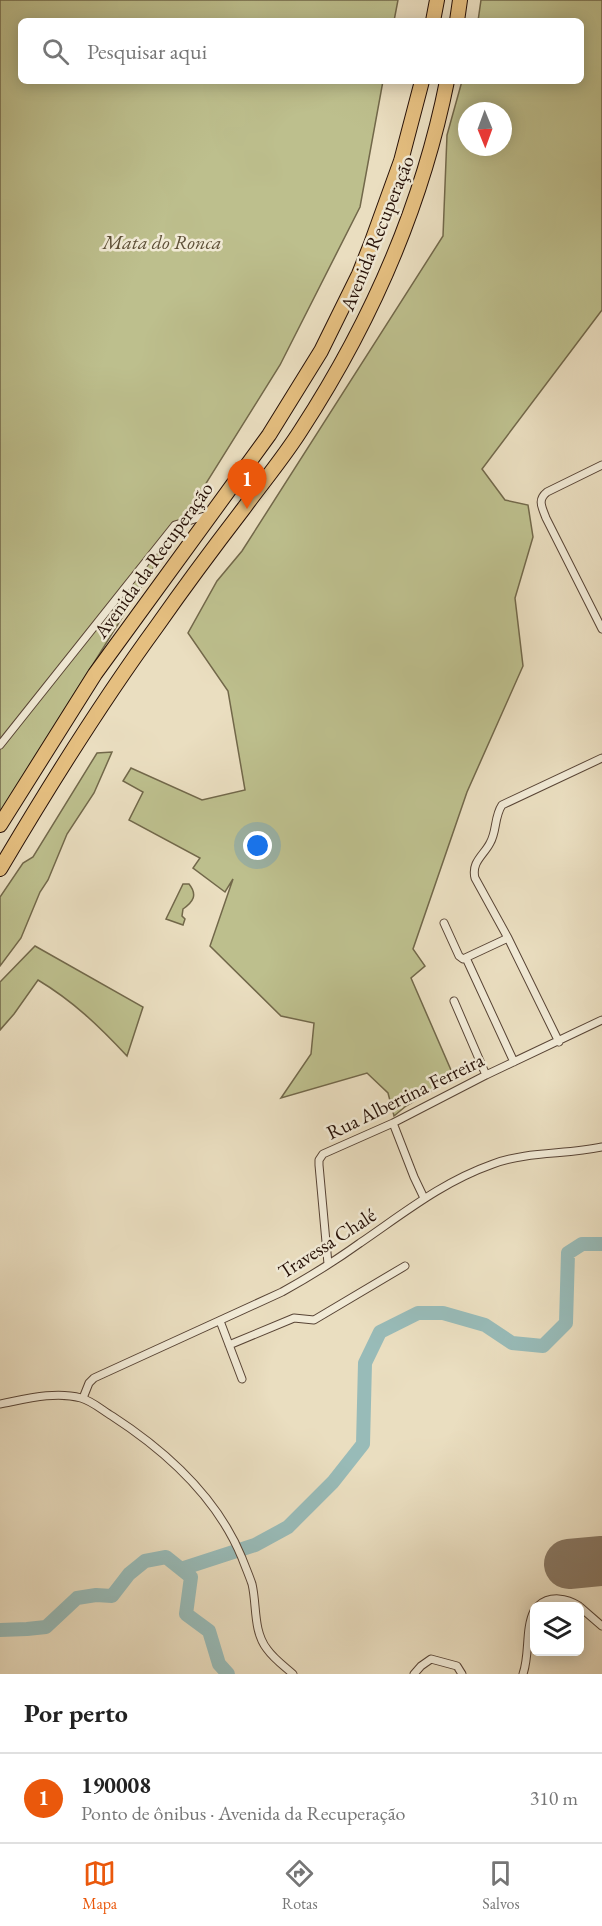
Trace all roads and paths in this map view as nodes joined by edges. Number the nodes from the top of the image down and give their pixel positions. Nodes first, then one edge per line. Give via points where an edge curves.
1 (437, 0) edge
2 (460, 0) edge
3 (434, 18) edge
4 (457, 18) edge
5 (421, 84) edge
6 (446, 84) edge
7 (602, 465) edge
8 (210, 515) junction
9 (602, 629) edge
10 (0, 745) edge
11 (602, 758) edge
12 (0, 825) edge
13 (0, 869) edge
14 (444, 923) dead end
15 (508, 938) junction
16 (464, 958) junction
17 (454, 1002) dead end
18 (602, 1020) edge
19 (559, 1042) junction
20 (514, 1062) junction
21 (486, 1075) junction
22 (393, 1123) junction
23 (602, 1147) edge
24 (424, 1198) junction
25 (328, 1264) junction
26 (405, 1266) dead end
27 (220, 1320) junction
28 (230, 1345) junction
29 (242, 1379) dead end
30 (83, 1398) junction
31 (0, 1404) edge
32 (546, 1602) edge
33 (571, 1602) edge
34 (584, 1611) edge
35 (602, 1626) edge
36 (530, 1628) edge
37 (293, 1674) edge
38 (414, 1674) edge
39 (462, 1674) edge
40 (523, 1674) edge

1 - 3 highway
2 - 4 highway
5 - 8 highway, Avenida da Recuperação via 408,139 381,217 332,330 269,435
6 - 13 highway, Avenida Recuperação via 431,149 412,205 384,281 347,355 282,458 110,693
7 - 9 street via 547,492 540,501
8 - 10 street via 175,525
8 - 12 highway, Avenida da Recuperação via 95,674
11 - 15 street via 502,805 498,812 491,842 474,868 475,878
14 - 16 street via 459,956
15 - 16 street
15 - 19 street
16 - 20 street
17 - 21 street
18 - 19 street, Rua Albertina Ferreira
19 - 20 street, Rua Albertina Ferreira
20 - 21 street, Rua Albertina Ferreira
21 - 22 street, Rua Albertina Ferreira
22 - 24 street
22 - 25 street, Rua Albertina Ferreira via 320,1156
23 - 24 street, Travessa Chalé via 516,1157 477,1170
24 - 25 street, Travessa Chalé
25 - 27 street, Travessa Chalé via 282,1292
26 - 28 street via 314,1320 294,1317
27 - 28 street
27 - 30 street, Travessa Chalé via 102,1374 90,1383
28 - 29 street
30 - 31 street via 54,1395
30 - 37 street via 136,1432 180,1468 216,1512 234,1539 252,1584 261,1640
32 - 33 street
34 - 35 street
36 - 40 street
38 - 39 street via 431,1659 457,1666

